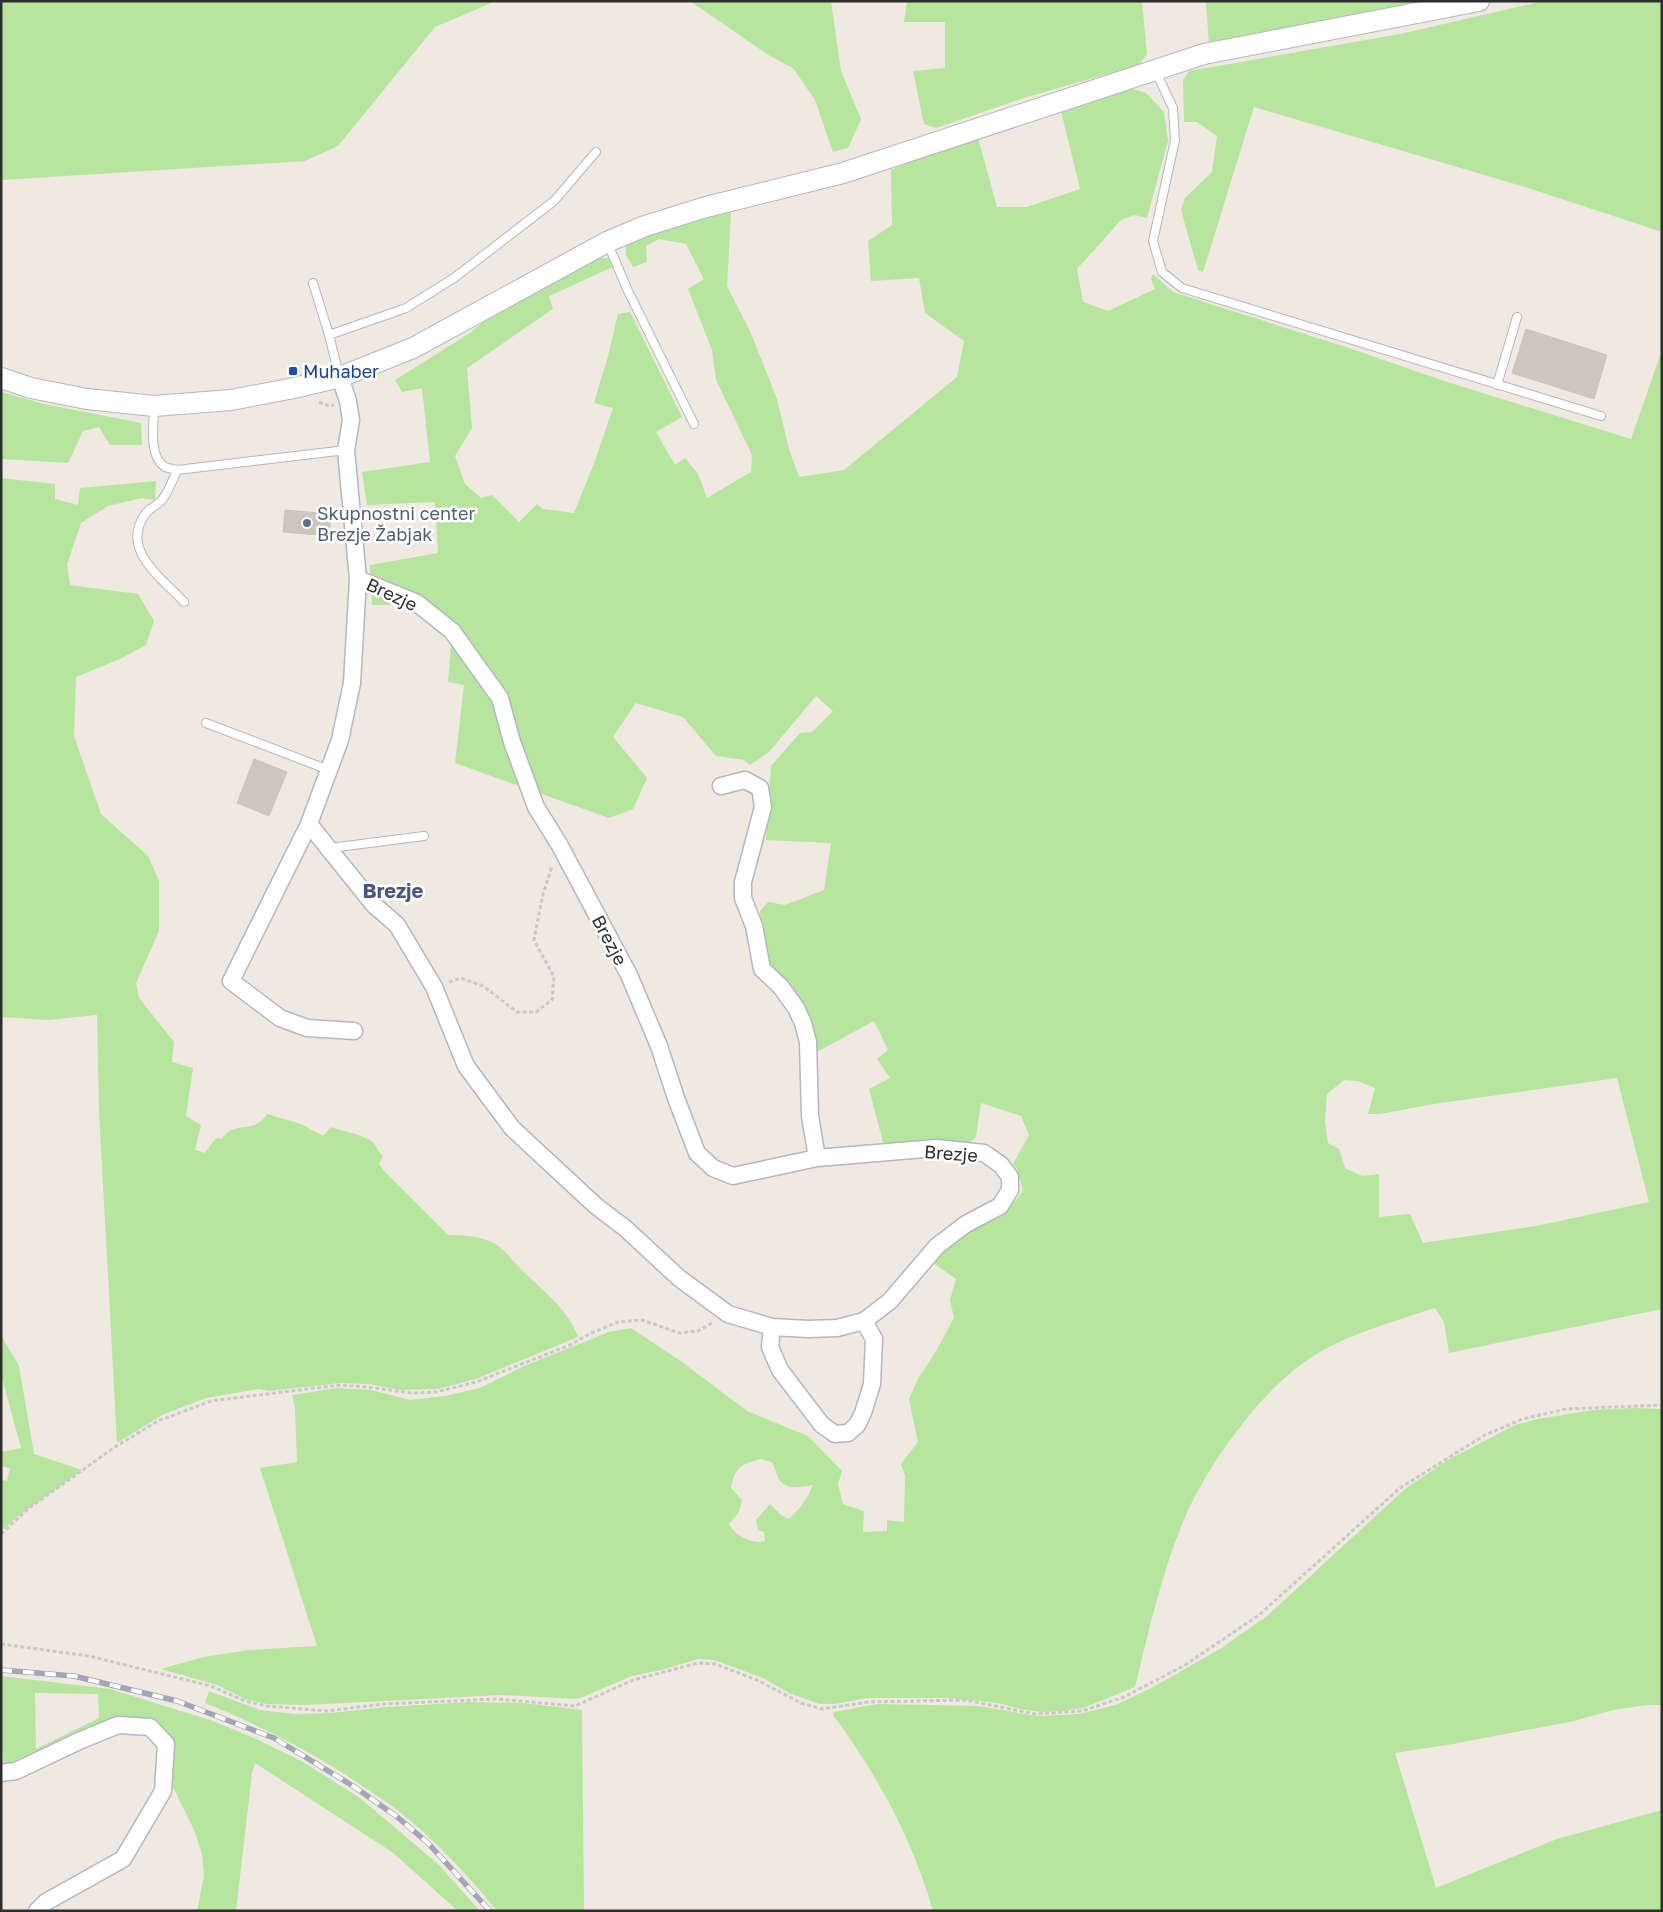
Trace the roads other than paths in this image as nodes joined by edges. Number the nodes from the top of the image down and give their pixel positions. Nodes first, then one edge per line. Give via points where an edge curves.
1 (1479, 1) edge
2 (1155, 70) junction
3 (596, 152) dead end
4 (607, 242) junction
5 (313, 282) dead end
6 (1517, 318) dead end
7 (329, 335) junction
8 (340, 377) junction
9 (1, 378) edge
10 (1497, 384) junction
11 (154, 406) junction
12 (1601, 416) dead end
13 (694, 424) dead end
14 (346, 450) junction
15 (177, 470) junction
16 (358, 579) junction
17 (184, 602) dead end
18 (206, 723) dead end
19 (329, 770) junction
20 (721, 786) dead end
21 (309, 824) junction
22 (424, 836) dead end
23 (330, 848) junction
24 (354, 1030) dead end
25 (817, 1158) junction
26 (864, 1321) junction
27 (772, 1327) junction
28 (1, 1773) edge
29 (36, 1911) edge

1 - 2 street via 1204,54
2 - 4 street via 842,173 706,207 644,226
2 - 10 lane via 1173,108 1175,140 1153,241 1162,272 1182,288
3 - 7 lane via 554,201 454,278 406,308
4 - 8 street via 413,348
4 - 13 lane
5 - 7 lane
6 - 10 lane
7 - 8 lane
8 - 11 street via 231,400
8 - 14 street, Brezje via 351,420
9 - 11 street via 31,388 88,399
10 - 12 lane
11 - 15 lane via 153,444 157,458 165,467
14 - 15 lane
14 - 16 street, Brezje
15 - 17 lane via 168,492 139,523 136,539 141,556
16 - 19 street, Brezje via 352,683 340,740
16 - 25 street, Brezje via 417,603 452,631 500,698 536,807 629,975 659,1046 697,1153 713,1168 733,1176
18 - 19 lane
19 - 21 street, Brezje
20 - 25 street via 745,780 760,788 763,807 743,882 743,898 754,926 762,969 781,987 803,1023 808,1042 810,1116
21 - 23 street, Brezje
21 - 24 street, Brezje via 231,981 280,1018 307,1028
22 - 23 lane
23 - 27 street, Brezje via 374,905 397,925 434,987 466,1066 512,1128 678,1278 728,1314
25 - 26 street, Brezje via 936,1148 984,1153 1001,1165 1010,1177 1010,1190 1000,1206 966,1224 937,1246 890,1301
26 - 27 street, Brezje via 837,1328
26 - 27 street via 874,1339 872,1384 857,1425 848,1433 835,1434 822,1425 780,1370 770,1347
28 - 29 street via 16,1771 118,1725 150,1727 166,1744 163,1791 122,1860 46,1902

